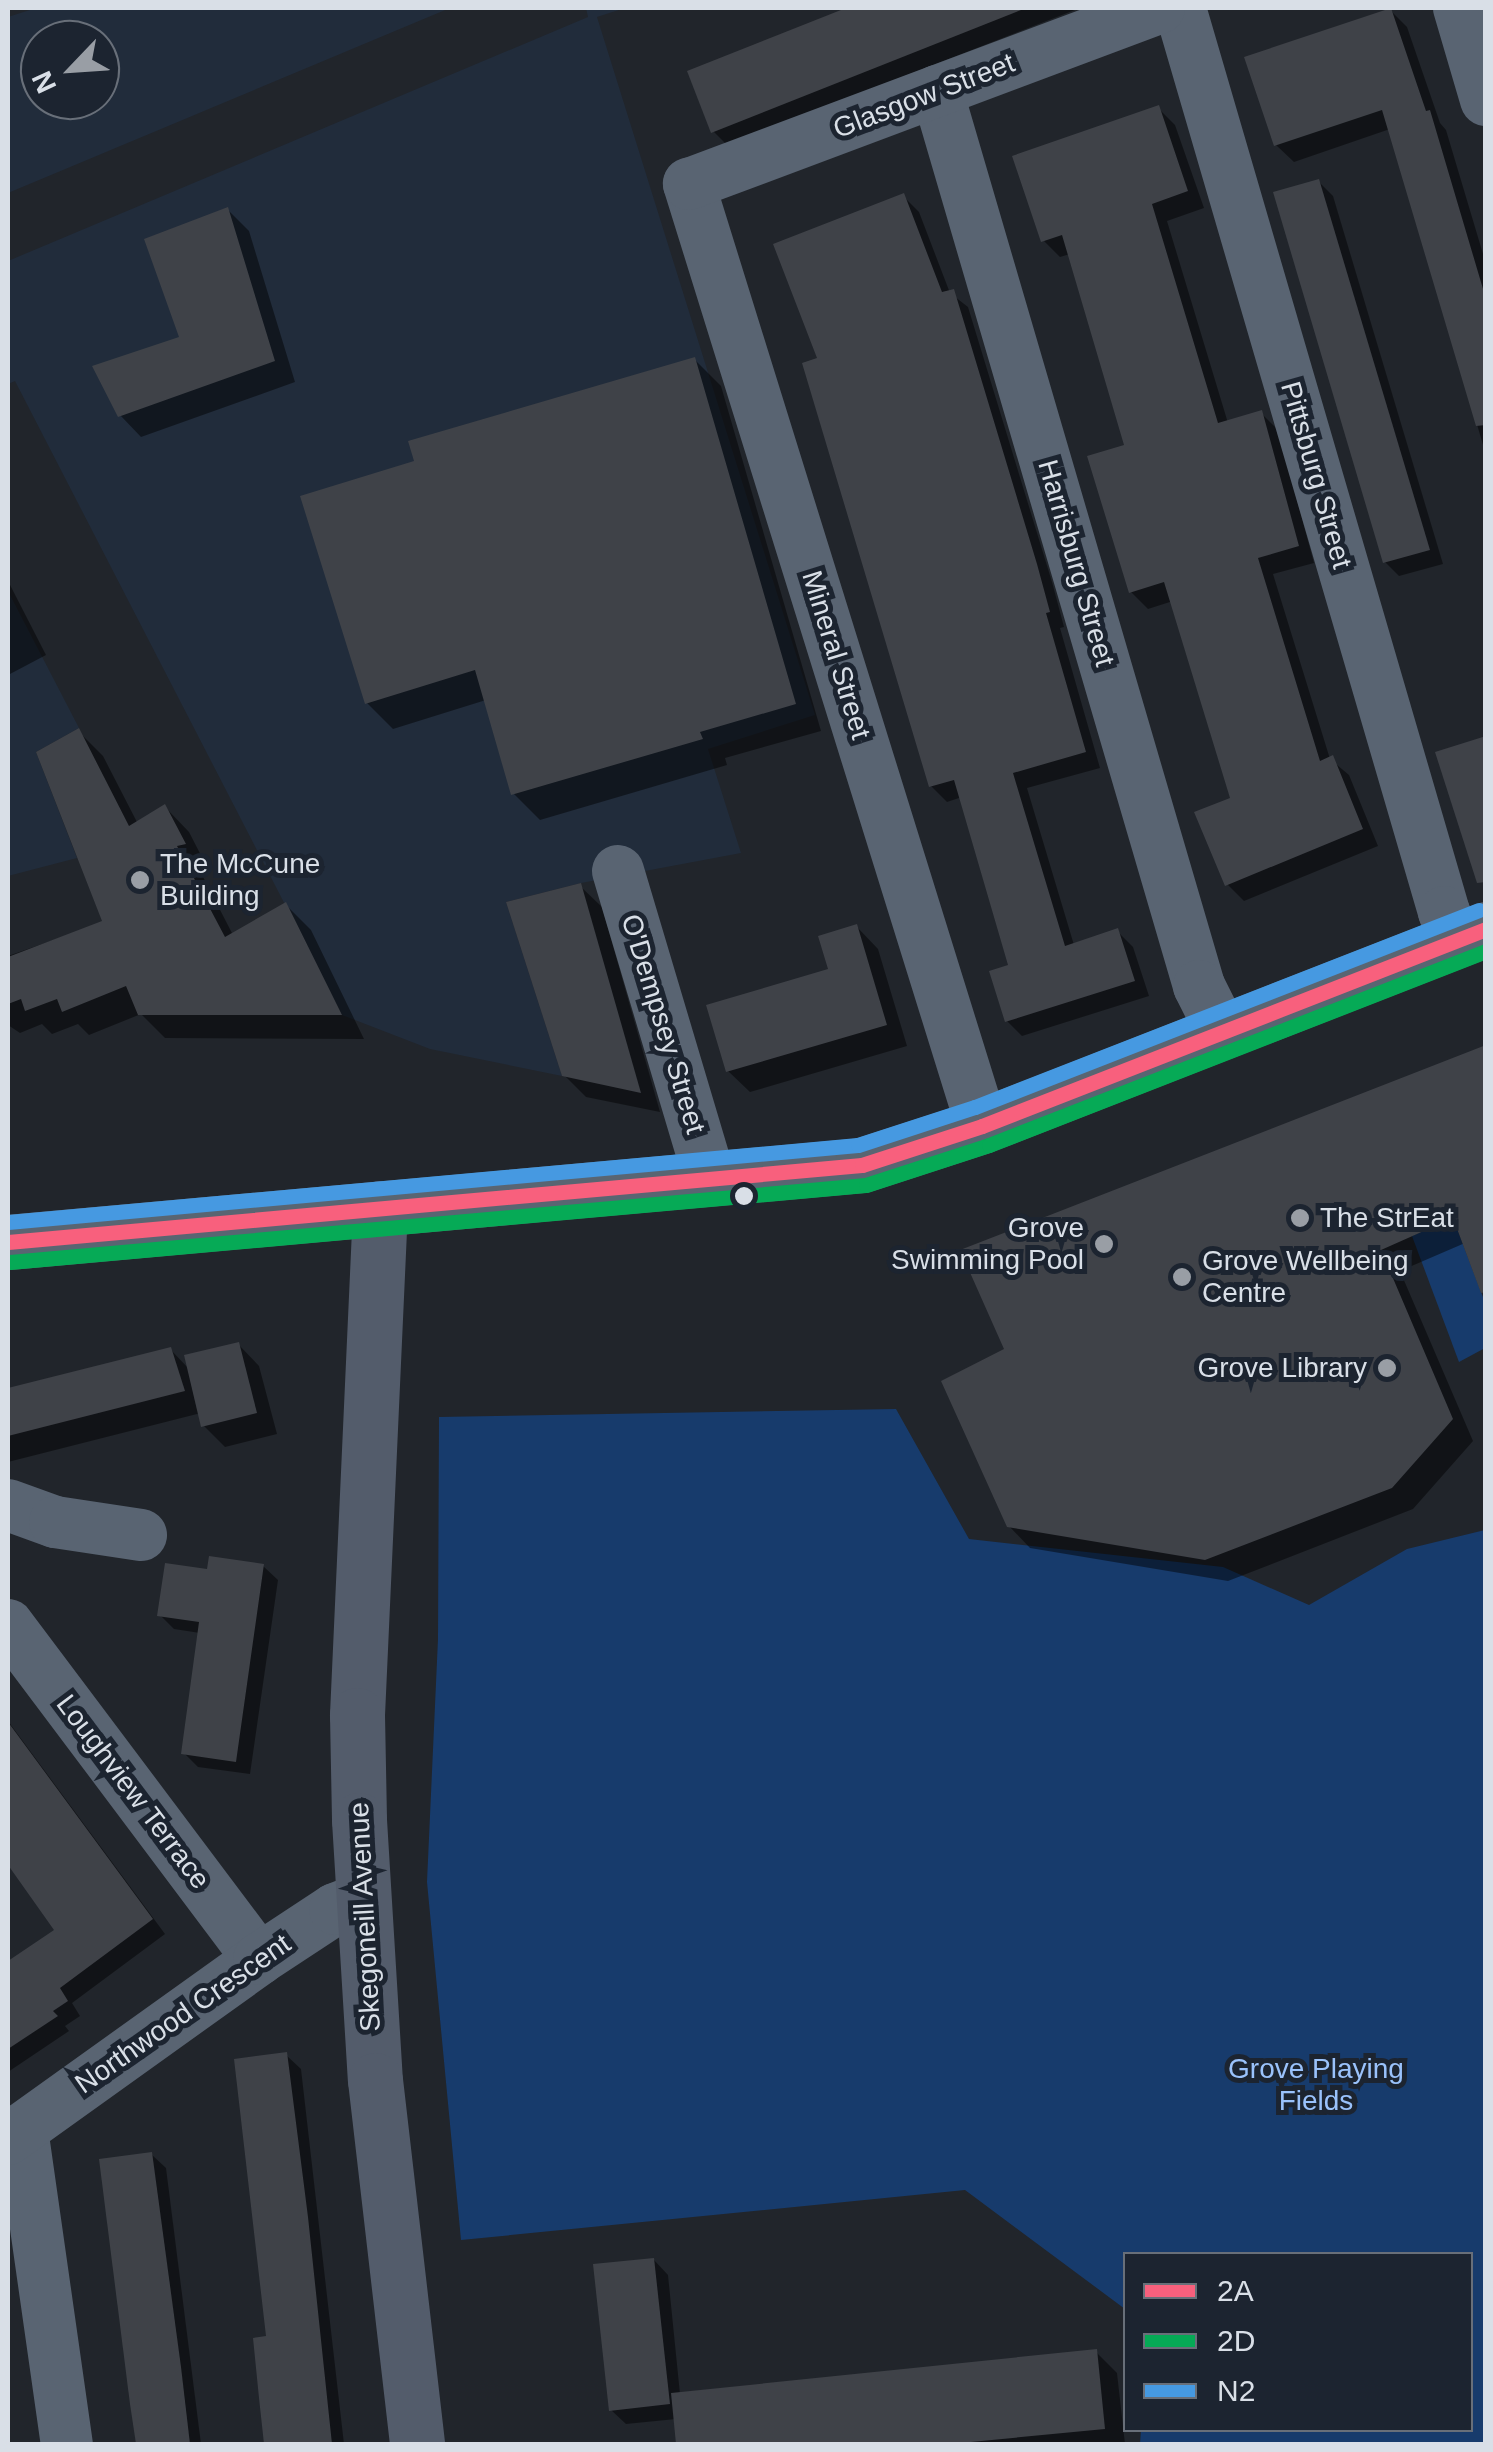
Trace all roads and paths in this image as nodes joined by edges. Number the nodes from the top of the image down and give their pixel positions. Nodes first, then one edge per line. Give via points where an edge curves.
1 (1159, 8) edge
2 (1180, 8) edge
3 (1460, 8) edge
4 (936, 90) junction
5 (1486, 100) edge
6 (689, 184) joint
7 (618, 871) dead end
8 (1471, 935) edge
9 (1222, 1032) junction
10 (982, 1126) junction
11 (709, 1177) junction
12 (380, 1208) junction
13 (8, 1242) edge
14 (8, 1505) edge
15 (142, 1535) dead end
16 (8, 1625) edge
17 (364, 1898) junction
18 (259, 1959) junction
19 (15, 2134) edge
20 (67, 2444) edge
21 (417, 2444) edge

1 - 4 street, Glasgow Street
2 - 8 street, Pittsburg Street via 1444,912
3 - 5 street
4 - 6 street, Glasgow Street
4 - 9 street, Harrisburg Street via 1199,986
6 - 10 street, Mineral Street
7 - 11 street, O'Dempsey Street
8 - 9 main road
9 - 10 main road
10 - 11 main road via 862,1164
11 - 12 main road
12 - 13 main road
12 - 17 street, Skegoneill Avenue via 357,1714
14 - 15 street via 55,1522
16 - 18 street, Loughview Terrace
17 - 18 street, Northwood Crescent
17 - 21 street, Skegoneill Avenue via 375,2080
18 - 19 street, Northwood Crescent
19 - 20 street

